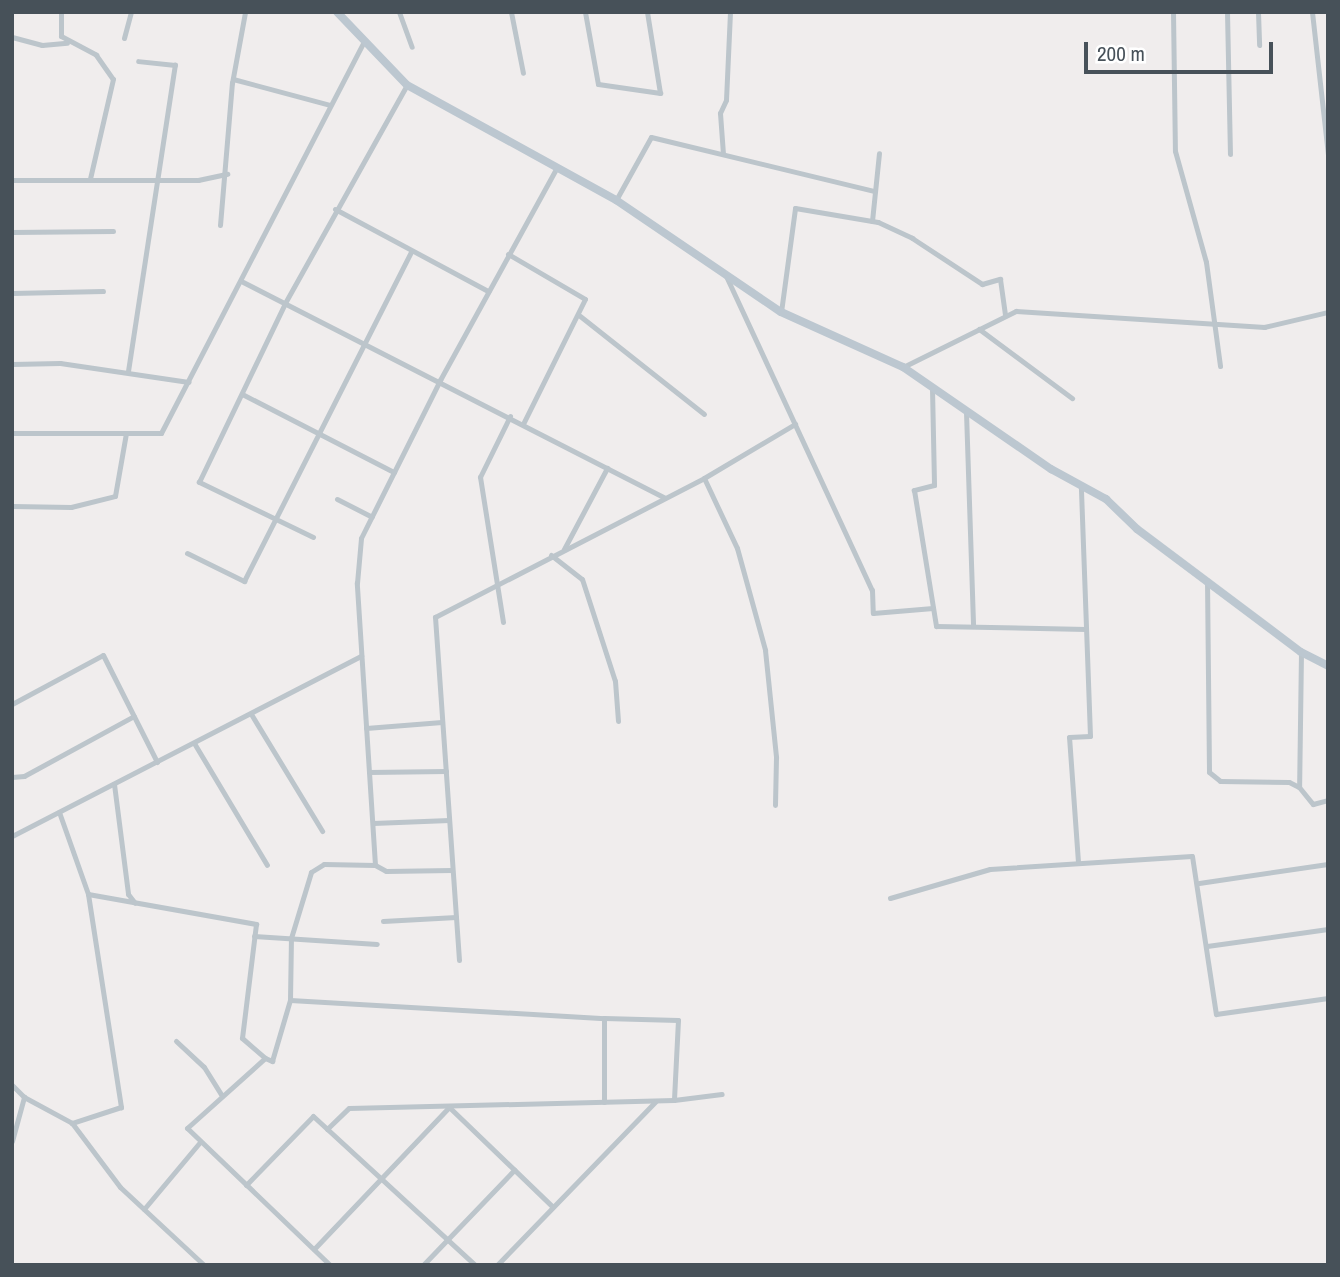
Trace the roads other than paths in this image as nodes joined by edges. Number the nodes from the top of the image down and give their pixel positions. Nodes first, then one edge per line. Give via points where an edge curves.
1 (61, 12) edge
2 (131, 12) edge
3 (245, 12) edge
4 (337, 12) edge
5 (399, 12) edge
6 (511, 12) edge
7 (584, 12) edge
8 (647, 12) edge
9 (730, 12) edge
10 (1173, 12) edge
11 (1227, 12) edge
12 (1258, 12) edge
13 (1312, 12) edge
14 (12, 37) edge
15 (124, 38) dead end
16 (364, 41) junction
17 (69, 43) junction
18 (1259, 45) dead end
19 (412, 47) dead end
20 (138, 61) dead end
21 (523, 73) dead end
22 (233, 79) junction
23 (407, 85) junction
24 (330, 105) junction
25 (879, 153) dead end
26 (1230, 154) dead end
27 (723, 155) junction
28 (1328, 155) edge
29 (557, 166) junction
30 (227, 174) junction
31 (160, 178) junction
32 (89, 179) junction
33 (12, 180) edge
34 (875, 191) junction
35 (616, 200) junction
36 (335, 209) junction
37 (872, 221) junction
38 (220, 225) dead end
39 (113, 231) dead end
40 (12, 232) edge
41 (411, 252) junction
42 (508, 254) junction
43 (724, 273) junction
44 (241, 281) junction
45 (103, 290) dead end
46 (488, 291) junction
47 (12, 293) edge
48 (285, 303) junction
49 (781, 312) junction
50 (1328, 312) edge
51 (580, 316) junction
52 (1005, 316) junction
53 (1212, 325) junction
54 (979, 329) junction
55 (363, 342) junction
56 (12, 363) edge
57 (1220, 366) dead end
58 (904, 367) junction
59 (128, 371) junction
60 (440, 380) junction
61 (189, 382) junction
62 (932, 388) junction
63 (242, 394) junction
64 (1072, 398) dead end
65 (966, 412) junction
66 (704, 414) dead end
67 (510, 416) junction
68 (523, 424) junction
69 (795, 424) junction
70 (12, 433) edge
71 (126, 433) junction
72 (317, 433) junction
73 (607, 468) junction
74 (394, 472) junction
75 (704, 478) junction
76 (1081, 485) junction
77 (665, 498) junction
78 (337, 499) dead end
79 (12, 506) edge
80 (372, 517) junction
81 (274, 518) junction
82 (313, 537) dead end
83 (564, 549) junction
84 (187, 553) dead end
85 (551, 555) junction
86 (1207, 580) junction
87 (497, 584) junction
88 (933, 608) junction
89 (503, 622) dead end
90 (973, 626) junction
91 (1086, 629) junction
92 (1301, 652) junction
93 (361, 656) junction
94 (1328, 666) edge
95 (12, 704) edge
96 (251, 714) junction
97 (134, 716) junction
98 (618, 721) dead end
99 (442, 722) junction
100 (366, 728) junction
101 (194, 743) junction
102 (157, 762) junction
103 (446, 771) junction
104 (369, 772) junction
105 (12, 777) edge
106 (114, 784) junction
107 (1299, 787) junction
108 (1328, 800) edge
109 (775, 805) dead end
110 (59, 812) junction
111 (449, 820) junction
112 (373, 823) junction
113 (322, 831) dead end
114 (12, 836) edge
115 (1078, 862) junction
116 (1328, 864) edge
117 (267, 865) dead end
118 (375, 865) junction
119 (452, 870) junction
120 (1199, 883) junction
121 (88, 894) junction
122 (890, 898) dead end
123 (135, 903) junction
124 (456, 917) junction
125 (383, 921) dead end
126 (1328, 929) edge
127 (254, 936) junction
128 (291, 938) junction
129 (377, 944) dead end
130 (1207, 946) junction
131 (459, 960) dead end
132 (1328, 998) edge
133 (289, 1000) junction
134 (604, 1018) junction
135 (176, 1041) dead end
136 (265, 1058) junction
137 (12, 1085) edge
138 (722, 1094) dead end
139 (222, 1096) junction
140 (24, 1097) junction
141 (657, 1100) junction
142 (674, 1100) junction
143 (604, 1102) junction
144 (449, 1107) junction
145 (72, 1123) junction
146 (327, 1129) junction
147 (12, 1141) edge
148 (200, 1142) junction
149 (514, 1170) junction
150 (381, 1178) junction
151 (246, 1185) junction
152 (553, 1207) junction
153 (144, 1209) junction
154 (448, 1239) junction
155 (314, 1249) junction
156 (204, 1265) edge
157 (330, 1265) edge
158 (423, 1265) edge
159 (475, 1265) edge
160 (497, 1265) edge

1 - 17 street via 58,32
2 - 15 street
3 - 22 street
4 - 16 street
5 - 19 street
6 - 21 street
7 - 8 street via 598,84 660,93
9 - 27 street via 726,100 720,113
10 - 53 street via 1175,151 1206,262
11 - 26 street
12 - 18 street
13 - 28 street
14 - 17 street via 43,45
16 - 23 street
16 - 24 street
17 - 32 street via 101,59 113,79
20 - 31 street via 175,65
22 - 24 street
22 - 30 street
23 - 29 street
23 - 36 street
24 - 44 street
25 - 34 street
27 - 34 street
27 - 35 street via 651,138
29 - 35 street
29 - 42 street
30 - 31 street via 198,180
30 - 38 street
31 - 32 street
31 - 59 street
32 - 33 street
34 - 37 street
35 - 43 street
36 - 41 street
36 - 48 street
37 - 49 street via 794,208
37 - 52 street via 912,238 982,284 1000,279
39 - 40 street
41 - 46 street
41 - 55 street
42 - 46 street
42 - 51 street via 585,299
43 - 49 street
43 - 69 street
44 - 48 street
44 - 61 street
45 - 47 street
46 - 60 street
48 - 55 street
48 - 63 street
49 - 58 street
50 - 53 street via 1264,327
51 - 66 street
51 - 68 street
52 - 53 street via 1016,311
52 - 54 street
53 - 57 street
54 - 58 street
54 - 64 street
55 - 60 street
55 - 72 street
56 - 59 street
58 - 62 street
59 - 61 street
60 - 67 street
60 - 74 street
61 - 71 street via 161,433
62 - 65 street
62 - 88 street via 934,485 914,490
63 - 72 street
63 - 81 street via 200,482
65 - 76 street
65 - 90 street
67 - 68 street
67 - 87 street via 480,477
68 - 73 street
69 - 75 street
69 - 88 street via 872,590 873,613
70 - 71 street
71 - 79 street via 116,496 71,507
72 - 74 street
72 - 81 street
73 - 77 street
73 - 83 street
74 - 80 street
75 - 77 street
75 - 109 street via 737,548 765,650 776,757
76 - 86 street via 1106,499
76 - 91 street
77 - 83 street
78 - 80 street
80 - 93 street via 361,538 357,583
81 - 82 street
81 - 84 street via 244,581
83 - 85 street
85 - 87 street
85 - 98 street via 582,579 615,681
86 - 92 street
86 - 107 street via 1209,772 1220,781 1289,782
87 - 89 street
87 - 99 street via 435,617
88 - 90 street via 936,626
90 - 91 street
91 - 115 street via 1090,736 1069,737
92 - 94 street
92 - 107 street
93 - 96 street
93 - 100 street
95 - 97 street via 103,655
96 - 101 street
96 - 113 street
97 - 102 street
97 - 105 street via 24,776
99 - 100 street
99 - 103 street
100 - 104 street
101 - 102 street
101 - 117 street
102 - 106 street
103 - 104 street
103 - 111 street
104 - 112 street
106 - 110 street
106 - 123 street via 128,894
107 - 108 street via 1313,804
110 - 114 street
110 - 121 street
111 - 112 street
111 - 119 street
112 - 118 street
115 - 120 street via 1192,856
115 - 122 street via 989,869
116 - 120 street
118 - 119 street via 386,871
118 - 128 street via 324,864 311,872
119 - 124 street
120 - 130 street
121 - 123 street
121 - 145 street via 121,1107
123 - 127 street via 256,924
124 - 125 street
124 - 131 street
126 - 130 street
127 - 128 street
127 - 136 street via 242,1038
128 - 129 street
128 - 133 street
130 - 132 street via 1216,1014
133 - 134 street
133 - 136 street via 272,1061
134 - 142 street via 678,1020
134 - 143 street
135 - 139 street via 204,1067
136 - 139 street
137 - 140 street
138 - 142 street
139 - 148 street via 187,1128
140 - 145 street
140 - 147 street
141 - 142 street
141 - 143 street
141 - 152 street
143 - 144 street
144 - 146 street via 349,1108
144 - 149 street
144 - 150 street
145 - 153 street via 120,1187
146 - 150 street
146 - 151 street via 313,1116
148 - 151 street
148 - 153 street
149 - 152 street
149 - 154 street
150 - 154 street
150 - 155 street
151 - 155 street
152 - 160 street
153 - 156 street
154 - 158 street
154 - 159 street
155 - 157 street

